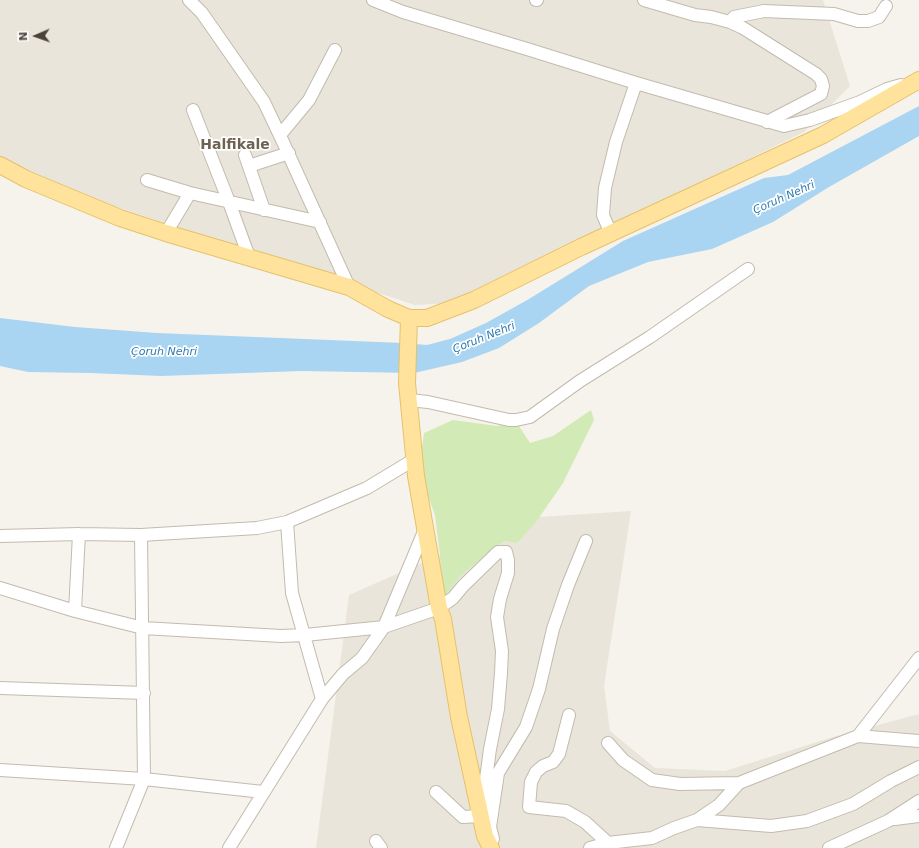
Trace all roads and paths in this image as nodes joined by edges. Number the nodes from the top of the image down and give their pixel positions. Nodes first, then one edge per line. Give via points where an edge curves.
1 (188, 0) edge
2 (373, 0) edge
3 (644, 0) edge
4 (886, 6) dead end
5 (730, 22) junction
6 (335, 50) dead end
7 (919, 80) edge
8 (636, 84) junction
9 (193, 110) dead end
10 (767, 122) junction
11 (280, 135) junction
12 (289, 153) junction
13 (0, 165) edge
14 (147, 180) dead end
15 (190, 193) junction
16 (229, 202) junction
17 (264, 210) junction
18 (320, 222) junction
19 (166, 233) junction
20 (611, 234) junction
21 (249, 257) junction
22 (748, 269) dead end
23 (349, 287) junction
24 (409, 326) junction
25 (408, 400) junction
26 (415, 460) junction
27 (287, 522) junction
28 (425, 529) junction
29 (79, 534) junction
30 (141, 535) junction
31 (0, 536) edge
32 (586, 542) dead end
33 (0, 588) edge
34 (439, 608) junction
35 (75, 611) junction
36 (384, 627) junction
37 (143, 628) junction
38 (305, 635) junction
39 (919, 658) edge
40 (0, 688) edge
41 (144, 693) junction
42 (322, 699) junction
43 (569, 715) dead end
44 (858, 736) junction
45 (919, 741) edge
46 (608, 743) dead end
47 (919, 767) edge
48 (0, 770) edge
49 (144, 779) junction
50 (739, 783) junction
51 (263, 792) junction
52 (436, 792) dead end
53 (919, 801) edge
54 (481, 816) junction
55 (919, 816) edge
56 (697, 820) junction
57 (888, 821) junction
58 (608, 843) junction
59 (652, 843) edge
60 (116, 848) edge
61 (229, 848) edge
62 (491, 848) edge
63 (495, 848) edge
64 (590, 848) edge
65 (829, 848) edge

1 - 11 street via 202,13 264,102
2 - 8 street
3 - 5 street
4 - 5 street via 879,17 868,21 858,21 834,14 764,11 734,17
5 - 10 street via 816,74 823,82 821,94
6 - 11 street via 309,100
7 - 10 street via 887,89 810,120 784,126
7 - 20 main road via 823,135
8 - 10 street
8 - 20 street via 616,142 605,188 603,215
9 - 16 street
11 - 12 street
12 - 17 street via 247,160
12 - 18 street
13 - 19 main road via 26,180 120,218
14 - 15 street
15 - 16 street
15 - 19 street
16 - 17 street
16 - 21 street
17 - 18 street
18 - 23 street
19 - 21 main road
20 - 24 main road via 474,300
21 - 23 main road
22 - 25 street via 530,417 509,420
23 - 24 main road via 388,309
24 - 25 main road
25 - 26 main road
26 - 27 street via 367,488
26 - 28 main road
27 - 30 street via 257,528
27 - 38 street via 292,593
28 - 34 main road
28 - 36 street
29 - 30 street
29 - 31 street
29 - 35 street
30 - 37 street
32 - 63 street via 553,629 539,689 526,727 498,773 490,827
33 - 35 street
34 - 36 street
34 - 54 main road
34 - 54 street via 454,598 498,552 506,552 508,573 497,617 502,651 498,710
35 - 37 street
36 - 38 street
36 - 42 street via 362,658 343,674
37 - 38 street via 281,636
37 - 41 street
38 - 42 street
39 - 44 street
40 - 41 street
41 - 49 street
42 - 51 street
43 - 58 street via 559,754 553,762 536,772 531,782 529,807 566,811 585,822
44 - 45 street
44 - 50 street
46 - 50 street via 623,760 652,780 680,784
47 - 56 street via 853,804 807,821 771,826
48 - 49 street
49 - 51 street
49 - 60 street
50 - 56 street via 719,805
51 - 61 street
52 - 54 street via 463,817
53 - 57 street
54 - 62 main road via 485,836
55 - 57 street
56 - 59 street via 674,828
57 - 65 street
58 - 59 street
58 - 64 street

